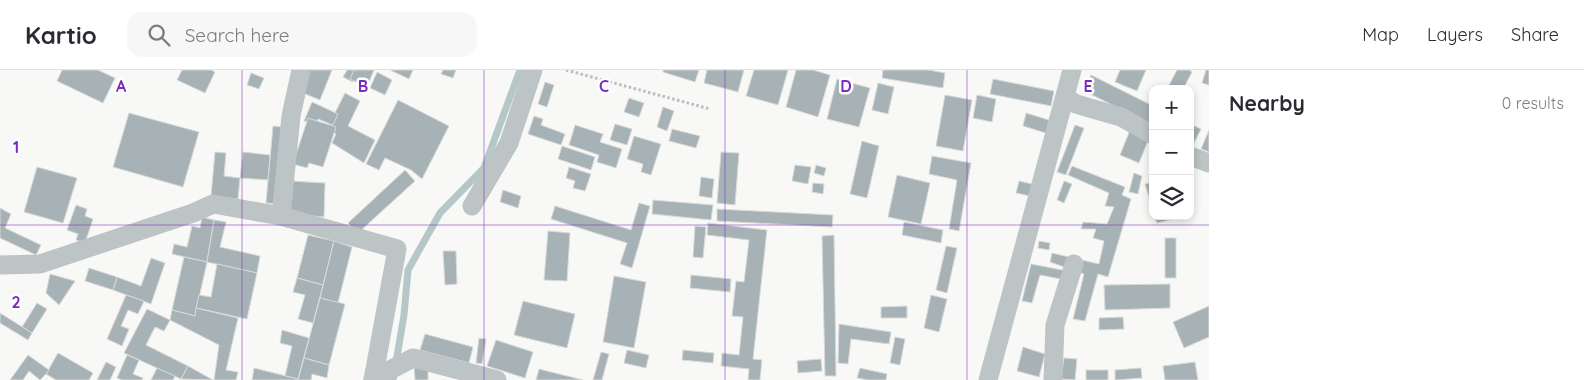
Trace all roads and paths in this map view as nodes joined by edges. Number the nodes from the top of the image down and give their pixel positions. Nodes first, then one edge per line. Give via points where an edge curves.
1 (300, 70) edge
2 (533, 70) edge
3 (566, 70) edge
4 (1072, 70) edge
5 (1065, 97) junction
6 (710, 110) dead end
7 (1149, 134) edge
8 (1194, 157) edge
9 (1209, 163) edge
10 (472, 206) dead end
11 (281, 216) junction
12 (1074, 264) dead end
13 (0, 266) edge
14 (373, 379) edge
15 (497, 380) edge
16 (988, 380) edge
17 (1053, 380) edge

1 - 11 street via 291,116
2 - 10 street via 509,143
3 - 6 path
4 - 5 street
5 - 7 street via 1076,104 1121,117
5 - 16 street
8 - 9 street
11 - 13 street via 213,204 40,264
11 - 14 street via 397,249
12 - 17 street via 1055,325
14 - 15 street via 413,358

